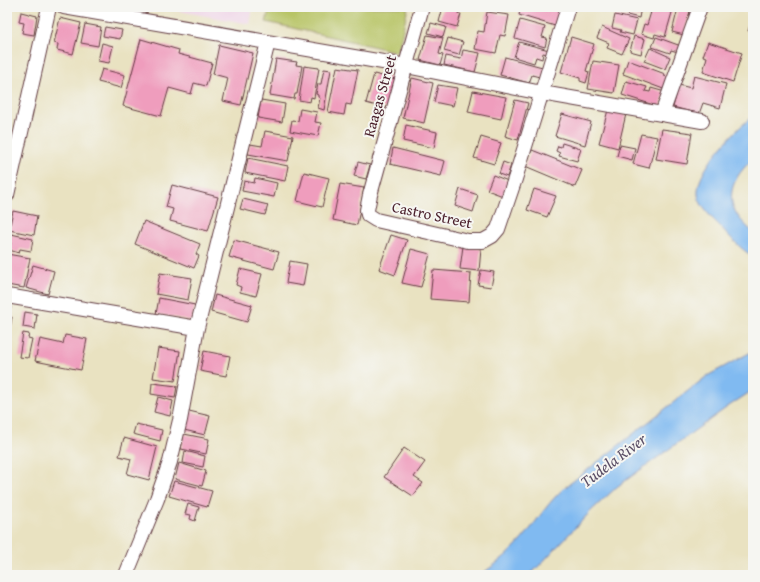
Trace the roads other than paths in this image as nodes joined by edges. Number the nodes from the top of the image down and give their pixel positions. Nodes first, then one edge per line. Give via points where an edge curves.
1 (49, 7) edge
2 (64, 7) edge
3 (422, 7) edge
4 (568, 7) edge
5 (700, 7) edge
6 (268, 42) junction
7 (406, 66) junction
8 (542, 93) junction
9 (662, 114) junction
10 (702, 121) dead end
11 (7, 195) edge
12 (370, 195) joint
13 (7, 296) edge
14 (197, 328) junction
15 (126, 575) edge

1 - 11 street
2 - 6 street
3 - 7 street, Raagas Street
4 - 8 street, Castro Street
5 - 9 street
6 - 7 street
6 - 14 street
7 - 8 street
7 - 12 street, Raagas Street
8 - 9 street
8 - 12 street, Castro Street via 501,222 488,239 468,241 372,218 367,210
9 - 10 street
13 - 14 street
14 - 15 street via 170,462

